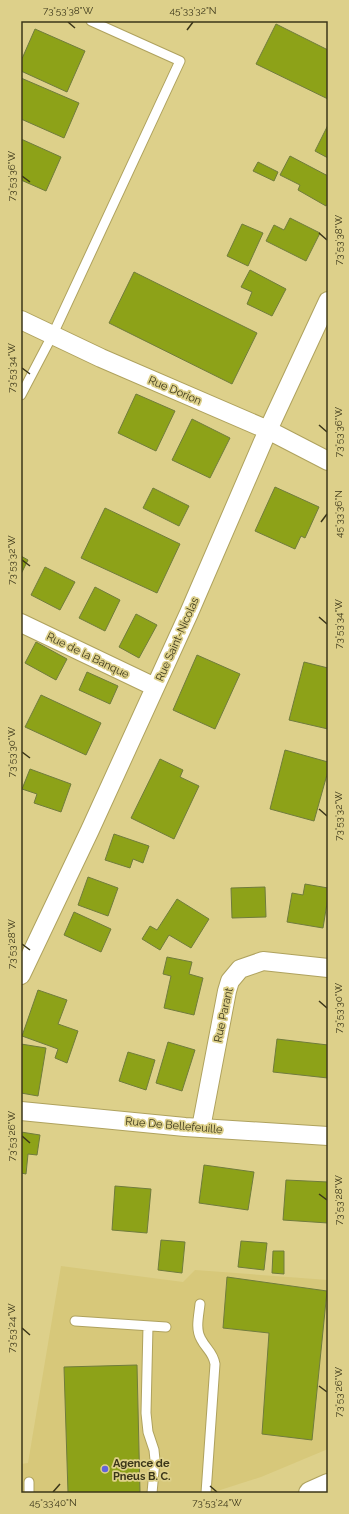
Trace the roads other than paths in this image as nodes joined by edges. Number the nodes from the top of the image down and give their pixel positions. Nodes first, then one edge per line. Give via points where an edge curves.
1 (91, 21) edge
2 (328, 301) edge
3 (21, 320) edge
4 (53, 334) junction
5 (21, 395) edge
6 (268, 430) junction
7 (328, 461) edge
8 (21, 623) edge
9 (155, 688) junction
10 (328, 968) edge
11 (21, 975) edge
12 (21, 1111) edge
13 (201, 1128) junction
14 (328, 1136) edge
15 (200, 1304) dead end
16 (75, 1321) dead end
17 (148, 1326) junction
18 (166, 1327) dead end
19 (29, 1482) dead end
20 (328, 1485) edge
21 (29, 1493) edge
22 (152, 1493) edge
23 (206, 1493) edge
24 (310, 1493) edge

1 - 4 lane via 180,61
2 - 6 street, Rue Saint-Nicolas
3 - 4 street, Rue Dorion
4 - 5 lane
4 - 6 street, Rue Dorion via 101,358
6 - 7 street, Rue Dorion
6 - 9 street, Rue Saint-Nicolas
8 - 9 street, Rue de la Banque
9 - 11 street, Rue Saint-Nicolas
10 - 13 street, Rue Parant via 263,961 240,969 230,981
12 - 13 street, Rue De Bellefeuille
13 - 14 street, Rue De Bellefeuille
15 - 23 lane via 198,1333 214,1356 215,1364
16 - 17 lane
17 - 18 lane
17 - 22 lane via 146,1413 155,1460
19 - 21 lane
20 - 24 main road

